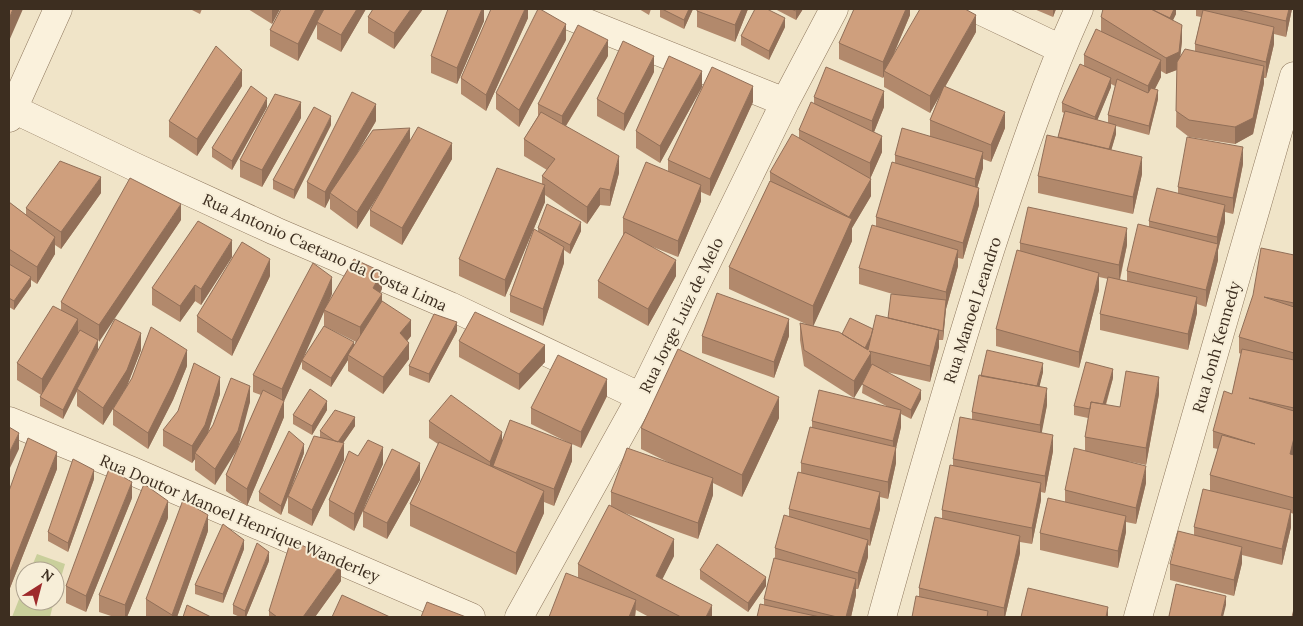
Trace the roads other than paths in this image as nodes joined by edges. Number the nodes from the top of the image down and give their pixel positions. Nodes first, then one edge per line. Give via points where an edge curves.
1 (58, 9) edge
2 (552, 9) edge
3 (834, 9) edge
4 (977, 9) edge
5 (1079, 9) edge
6 (1061, 49) junction
7 (1294, 76) edge
8 (786, 102) junction
9 (10, 111) edge
10 (641, 397) junction
11 (9, 421) edge
12 (471, 617) edge
13 (519, 617) edge
14 (882, 617) edge
15 (1138, 617) edge

1 - 9 street
2 - 8 street
3 - 8 street, Rua Jorge Luiz de Melo
4 - 6 street
5 - 6 street, Rua Manoel Leandro
6 - 14 street, Rua Manoel Leandro via 977,291 927,451
7 - 15 street, Rua Jonh Kennedy
8 - 10 street, Rua Jorge Luiz de Melo
9 - 10 street, Rua Antonio Caetano da Costa Lima via 450,306
10 - 13 street, Rua Jorge Luiz de Melo
11 - 12 street, Rua Doutor Manoel Henrique Wanderley

